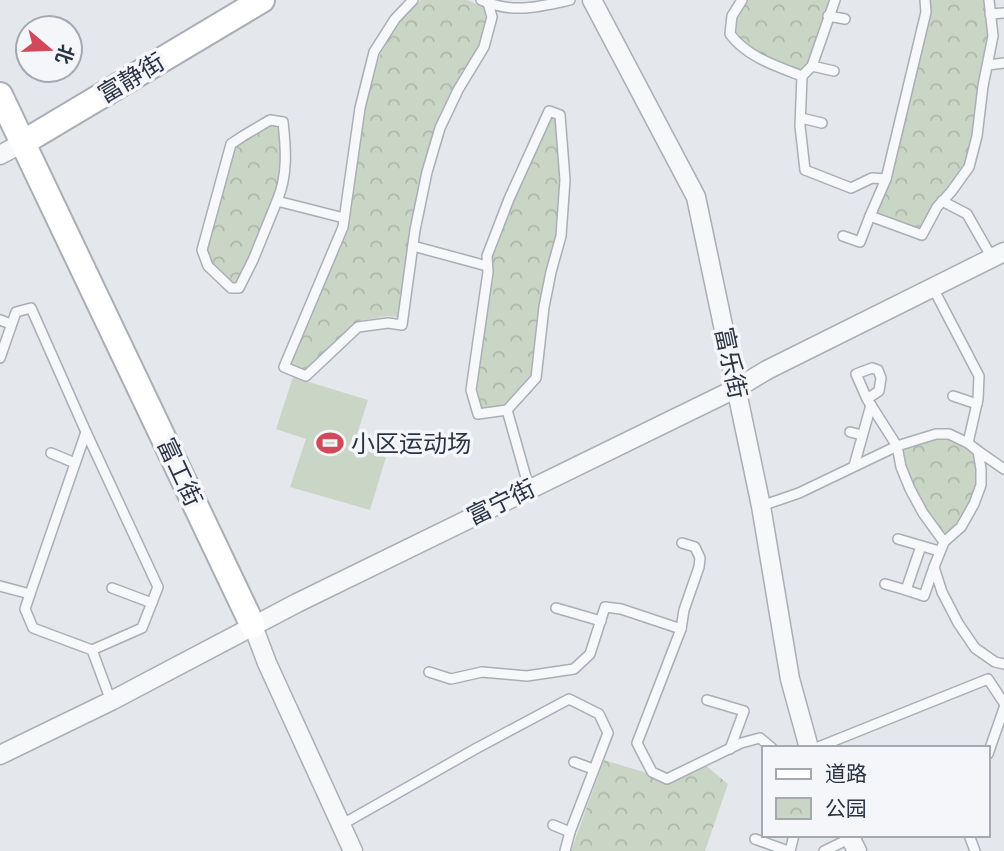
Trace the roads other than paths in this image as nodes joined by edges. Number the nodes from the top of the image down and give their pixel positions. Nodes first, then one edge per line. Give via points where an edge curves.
1 (262, 0) edge
2 (413, 0) edge
3 (570, 0) edge
4 (592, 0) edge
5 (742, 0) edge
6 (835, 0) edge
7 (925, 0) edge
8 (989, 0) edge
9 (485, 2) edge
10 (1004, 13) edge
11 (990, 14) junction
12 (828, 16) junction
13 (845, 19) dead end
14 (1004, 63) edge
15 (988, 65) junction
16 (812, 66) junction
17 (834, 71) dead end
18 (802, 76) junction
19 (0, 95) edge
20 (801, 118) junction
21 (822, 122) dead end
22 (24, 142) junction
23 (0, 155) edge
24 (886, 179) junction
25 (277, 201) junction
26 (942, 201) junction
27 (870, 216) junction
28 (344, 218) junction
29 (843, 236) dead end
30 (413, 246) junction
31 (998, 255) edge
32 (488, 266) junction
33 (933, 288) junction
34 (0, 320) edge
35 (11, 324) junction
36 (0, 358) edge
37 (737, 388) junction
38 (953, 396) dead end
39 (977, 404) junction
40 (507, 410) junction
41 (86, 432) junction
42 (850, 432) dead end
43 (862, 435) junction
44 (968, 443) junction
45 (897, 446) junction
46 (978, 451) junction
47 (51, 453) dead end
48 (75, 463) junction
49 (854, 466) junction
50 (1004, 469) edge
51 (529, 488) junction
52 (761, 506) junction
53 (898, 539) dead end
54 (682, 543) dead end
55 (920, 546) junction
56 (941, 547) junction
57 (913, 569) junction
58 (933, 571) junction
59 (885, 584) dead end
60 (0, 586) edge
61 (112, 589) dead end
62 (906, 590) junction
63 (30, 594) junction
64 (152, 603) junction
65 (556, 608) dead end
66 (601, 621) junction
67 (253, 626) junction
68 (681, 629) junction
69 (92, 650) junction
70 (1004, 664) edge
71 (429, 672) dead end
72 (707, 700) dead end
73 (111, 701) junction
74 (1004, 706) edge
75 (770, 746) edge
76 (808, 746) edge
77 (821, 746) edge
78 (990, 748) edge
79 (730, 749) junction
80 (0, 755) edge
81 (574, 762) dead end
82 (593, 769) junction
83 (341, 825) junction
84 (552, 825) dead end
85 (570, 832) junction
86 (755, 839) dead end
87 (852, 842) edge
88 (353, 851) edge
89 (565, 851) edge
90 (789, 851) edge
91 (824, 851) edge

1 - 22 street, 富静街
2 - 28 lane via 374,52 360,108
3 - 9 lane via 533,8
4 - 37 street, 富乐街 via 696,197
5 - 18 lane via 732,16 730,34 739,46
6 - 12 lane
7 - 24 lane via 926,12
8 - 11 lane
9 - 30 lane via 492,17 484,47 440,128
10 - 11 lane
11 - 15 lane via 993,36
12 - 13 lane
12 - 16 lane
14 - 15 lane
15 - 26 lane via 969,167
16 - 17 lane
16 - 18 lane
18 - 20 lane
19 - 22 street, 富工街
20 - 21 lane
20 - 24 lane via 805,170 851,188 872,178
22 - 23 street, 富静街
22 - 67 street, 富工街
24 - 27 lane
25 - 25 lane via 286,158 283,122 270,120 231,144 220,166 205,227 202,250 208,266 231,288 239,288
25 - 28 lane
26 - 27 lane via 922,235
26 - 31 lane via 967,214
27 - 29 lane via 860,242
28 - 30 lane via 284,367 306,376 359,327 402,325
30 - 32 lane
31 - 33 street, 富宁街
32 - 40 lane via 471,390 478,414
32 - 40 lane via 487,256 509,200 549,111 560,115 565,180 561,236 544,307 536,378
33 - 37 street, 富宁街
33 - 39 lane via 979,376
34 - 35 lane
35 - 36 lane
35 - 41 lane via 16,312 31,308
37 - 51 street, 富宁街
37 - 52 street, 富乐街
38 - 39 lane
39 - 44 lane
40 - 51 lane
41 - 48 lane
41 - 64 lane via 158,587
42 - 43 lane
43 - 45 lane via 869,402
43 - 49 lane
44 - 45 lane via 949,434 936,434
44 - 46 lane
45 - 49 lane
45 - 56 lane via 910,489
46 - 50 lane
46 - 56 lane via 981,485 974,504 961,527
47 - 48 lane
48 - 63 lane
49 - 52 lane
51 - 67 street, 富宁街
52 - 76 street, 富乐街 via 790,679
53 - 55 lane
54 - 68 lane via 695,547 700,558
55 - 56 lane
55 - 57 lane
56 - 58 lane
57 - 58 lane
57 - 62 lane
58 - 62 lane via 924,596
58 - 70 lane via 975,648
59 - 62 lane
60 - 63 lane
61 - 64 lane
63 - 69 lane via 25,609 33,628
64 - 69 lane via 142,628
65 - 66 lane
66 - 68 lane via 606,607
66 - 71 lane via 590,654 574,669 527,676 482,672 452,679
67 - 73 street, 富宁街
67 - 83 street, 富工街
68 - 79 lane via 637,743 652,772 667,779
69 - 73 lane
72 - 79 lane via 744,712
73 - 80 street, 富宁街
74 - 77 lane via 989,679
74 - 78 lane
75 - 79 lane via 760,738
81 - 82 lane
82 - 83 lane via 608,733 599,714 569,699
82 - 85 lane
83 - 88 street, 富工街
84 - 85 lane
85 - 89 lane
86 - 90 lane
87 - 91 lane

